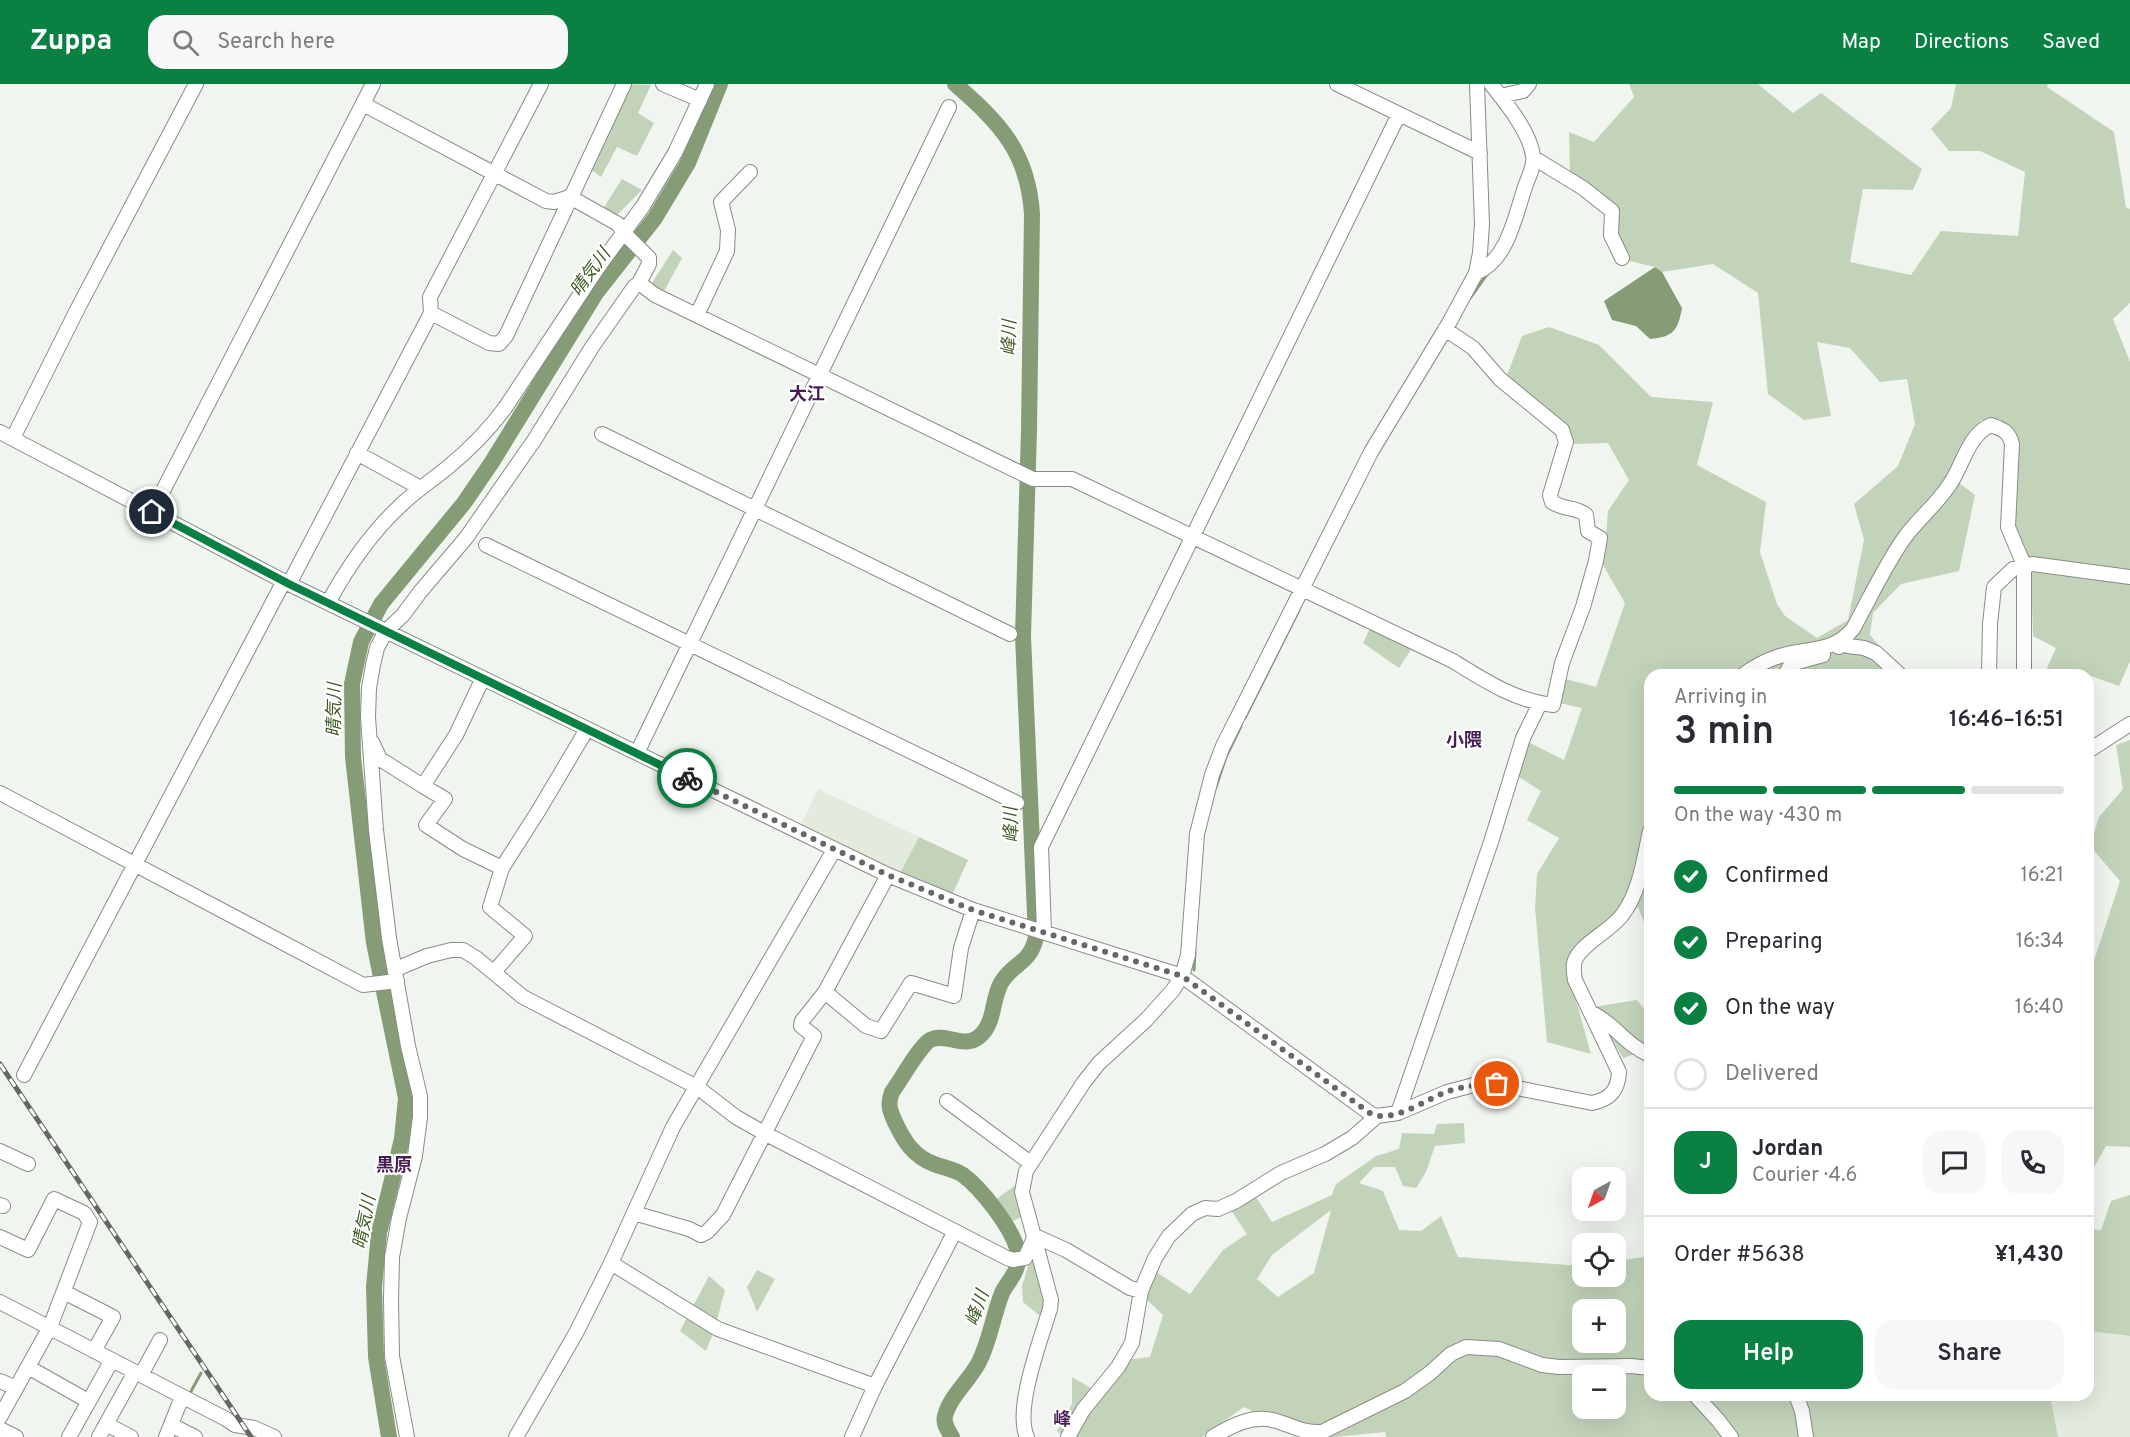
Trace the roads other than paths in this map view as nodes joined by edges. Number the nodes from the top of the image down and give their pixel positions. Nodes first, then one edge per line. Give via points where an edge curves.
1 (196, 84) edge
2 (373, 84) edge
3 (541, 84) edge
4 (624, 84) edge
5 (663, 84) edge
6 (707, 84) edge
7 (1338, 84) edge
8 (1477, 84) edge
9 (1491, 84) edge
10 (1529, 84) edge
11 (1500, 96) junction
12 (700, 100) junction
13 (363, 104) junction
14 (949, 107) dead end
15 (1399, 114) junction
16 (1480, 153) junction
17 (1534, 158) junction
18 (750, 172) dead end
19 (496, 173) junction
20 (570, 197) junction
21 (626, 234) junction
22 (1622, 258) dead end
23 (1476, 273) junction
24 (639, 284) junction
25 (431, 313) junction
26 (697, 315) junction
27 (1445, 329) junction
28 (821, 375) junction
29 (602, 434) dead end
30 (6, 435) edge
31 (357, 453) junction
32 (420, 489) junction
33 (756, 509) junction
34 (152, 512) junction
35 (1192, 536) junction
36 (486, 545) dead end
37 (2024, 565) junction
38 (2130, 577) edge
39 (286, 582) junction
40 (1302, 590) junction
41 (328, 603) junction
42 (386, 631) junction
43 (1011, 634) dead end
44 (1844, 639) junction
45 (690, 644) junction
46 (1752, 669) edge
47 (1788, 669) edge
48 (1893, 669) edge
49 (1989, 669) edge
50 (2024, 669) edge
51 (483, 678) junction
52 (1540, 703) junction
53 (2130, 724) edge
54 (587, 729) junction
55 (369, 737) junction
56 (2094, 748) edge
57 (637, 753) junction
58 (423, 786) junction
59 (0, 793) edge
60 (1017, 803) dead end
61 (834, 850) junction
62 (1644, 854) edge
63 (135, 865) junction
64 (502, 868) junction
65 (888, 875) junction
66 (973, 910) junction
67 (1044, 932) junction
68 (494, 972) junction
69 (1182, 976) junction
70 (395, 978) junction
71 (825, 992) junction
72 (1590, 1012) junction
73 (1644, 1053) edge
74 (24, 1075) dead end
75 (697, 1087) junction
76 (947, 1101) dead end
77 (1398, 1113) junction
78 (1377, 1116) junction
79 (764, 1133) junction
80 (0, 1150) edge
81 (1029, 1162) junction
82 (28, 1164) dead end
83 (634, 1213) junction
84 (955, 1231) junction
85 (1035, 1236) junction
86 (0, 1237) edge
87 (611, 1263) junction
88 (1141, 1291) junction
89 (64, 1292) junction
90 (1, 1306) edge
91 (50, 1327) junction
92 (160, 1340) dead end
93 (94, 1351) junction
94 (112, 1360) junction
95 (28, 1367) junction
96 (1644, 1367) edge
97 (138, 1374) junction
98 (0, 1381) edge
99 (875, 1386) junction
100 (16, 1388) junction
101 (182, 1397) junction
102 (88, 1401) junction
103 (1701, 1401) edge
104 (1798, 1401) edge
105 (0, 1417) edge
106 (106, 1424) junction
107 (0, 1429) edge
108 (169, 1431) edge
109 (238, 1431) edge
110 (16, 1437) edge
111 (69, 1437) edge
112 (99, 1437) edge
113 (131, 1437) edge
114 (195, 1437) edge
115 (274, 1437) edge
116 (408, 1437) edge
117 (516, 1437) edge
118 (852, 1437) edge
119 (1026, 1437) edge
120 (1068, 1437) edge
121 (1213, 1437) edge
122 (1731, 1437) edge
123 (1806, 1437) edge

1 - 30 street
2 - 13 street
3 - 19 street
4 - 20 street
5 - 12 street
6 - 12 street
7 - 15 street
8 - 16 street
9 - 11 street
10 - 11 street via 1523,91
11 - 17 street via 1529,140
12 - 21 street via 675,153
13 - 19 street
13 - 34 street
14 - 28 street
15 - 16 street
15 - 35 street
16 - 23 street via 1482,224
17 - 22 street via 1583,188 1612,212 1611,235
17 - 23 street via 1509,236 1483,270
18 - 26 street via 721,202 728,230 727,251
19 - 20 street via 546,201
19 - 25 street via 430,297
20 - 21 street via 618,224
20 - 25 street via 499,344 489,343
21 - 24 street via 649,258
21 - 32 street via 599,266 488,430
23 - 27 street
24 - 26 street
24 - 42 street via 592,347 535,439 465,538
25 - 31 street
26 - 28 street
27 - 40 street via 1371,452
27 - 52 street via 1473,348 1500,379 1562,430 1566,442 1550,495 1552,502 1561,508 1580,510 1586,515 1588,531 1600,538 1553,705
28 - 33 street
28 - 35 street via 1033,479 1072,479
29 - 33 street
30 - 34 street
31 - 32 street
31 - 39 street
32 - 41 street via 361,550
33 - 43 street
33 - 45 street
34 - 39 street
35 - 40 street
35 - 67 street via 1041,847
36 - 45 street
37 - 38 street
37 - 44 street via 2008,527 2012,444 2003,429 1990,425 1976,435 1941,498 1904,538
37 - 49 street via 2013,569 1994,587
37 - 50 street
39 - 41 street
39 - 63 street
40 - 52 street via 1453,662 1499,690
40 - 69 street via 1212,775 1197,834 1188,955
41 - 42 street
42 - 51 street
42 - 55 street via 377,648 369,688
44 - 46 street via 1779,656
44 - 47 street via 1837,651 1791,664
44 - 48 street via 1848,646 1876,653
45 - 57 street
45 - 60 street
51 - 54 street
51 - 58 street via 456,735
52 - 77 street via 1523,738
53 - 56 street
54 - 57 street
54 - 64 street
55 - 58 street via 380,759
55 - 70 street via 376,830
57 - 61 street
58 - 64 street via 445,799 426,825
59 - 63 street
61 - 65 street
61 - 75 street
62 - 72 street via 1632,899 1624,913 1576,958 1575,980
63 - 70 street via 363,985
63 - 74 street
64 - 68 street via 490,907 525,936
65 - 66 street
65 - 71 street
66 - 67 street
66 - 71 street via 961,948 954,996 910,983 881,1031 867,1026
67 - 69 street
68 - 70 street via 463,950 451,950 427,956
68 - 75 street via 523,997
69 - 78 street
69 - 81 street via 1147,1019 1099,1063
70 - 116 street via 420,1096 415,1156 392,1257 392,1356
71 - 79 street via 802,1021 801,1026 814,1036
72 - 73 street via 1602,1017
72 - 77 street via 1619,1072 1616,1090 1603,1101 1575,1101 1497,1084 1474,1085
75 - 79 street via 735,1117
75 - 83 street via 673,1128
76 - 81 street
77 - 78 street
78 - 88 street via 1353,1138 1325,1154 1281,1173 1236,1201 1192,1214 1161,1247
79 - 83 street via 723,1215 707,1232 701,1235
79 - 84 street
80 - 82 street
81 - 85 street via 1022,1192
83 - 87 street
84 - 85 street via 1019,1259
84 - 99 street
85 - 88 street
85 - 119 street via 1050,1309 1028,1382 1022,1420
86 - 89 street via 28,1250 54,1199 84,1213 90,1222
87 - 99 street via 718,1329
87 - 117 street
88 - 120 street via 1132,1343
89 - 91 street
89 - 93 street via 113,1317
90 - 91 street
91 - 93 street
91 - 95 street
92 - 97 street
93 - 94 street
94 - 97 street
94 - 102 street
95 - 100 street
95 - 102 street
96 - 121 street via 1559,1367 1499,1349 1466,1347 1451,1354 1405,1391 1322,1432 1309,1433 1256,1418
97 - 101 street
97 - 106 street
98 - 100 street
99 - 118 street
100 - 105 street
101 - 108 street
101 - 109 street via 226,1419
102 - 111 street
103 - 122 street
104 - 123 street
106 - 112 street
106 - 113 street
107 - 110 street
108 - 114 street
109 - 115 street via 255,1428

